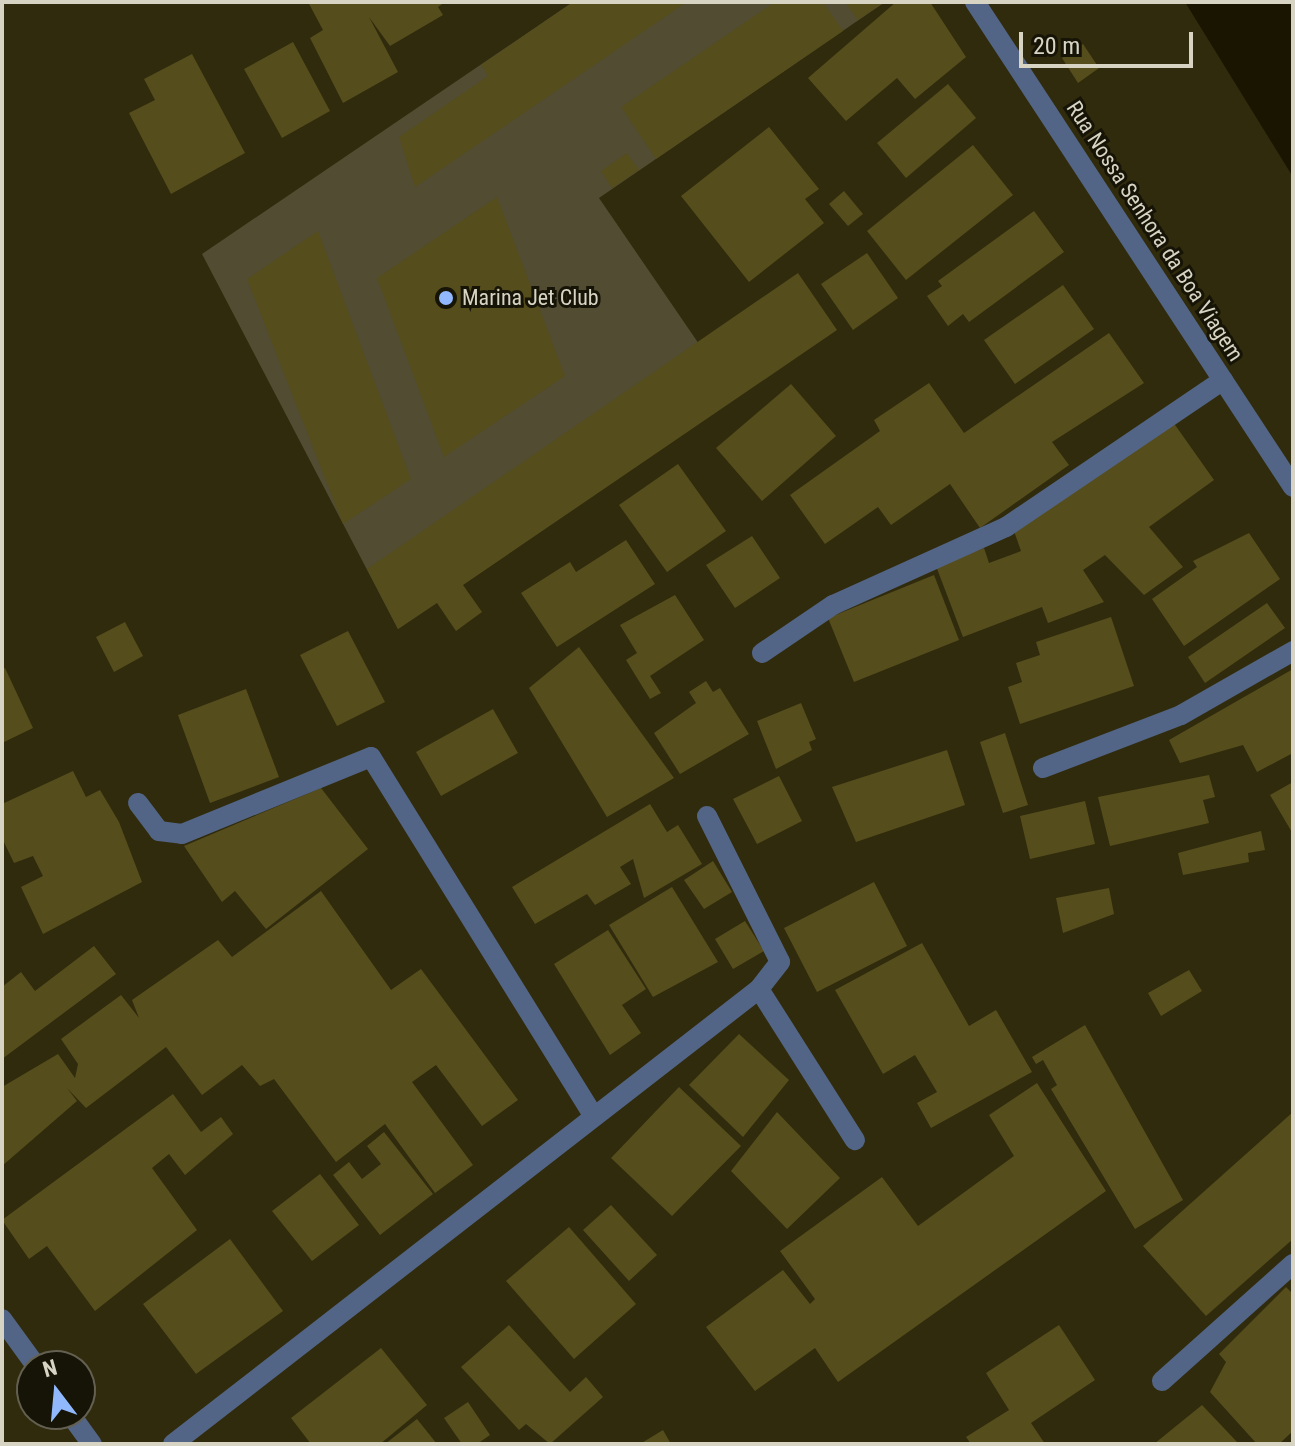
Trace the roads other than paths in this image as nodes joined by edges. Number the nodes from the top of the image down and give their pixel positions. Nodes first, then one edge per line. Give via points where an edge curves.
1 (975, 2) edge
2 (1223, 380) junction
3 (1293, 487) edge
4 (1293, 651) edge
5 (762, 653) dead end
6 (1043, 768) dead end
7 (138, 803) dead end
8 (707, 816) dead end
9 (759, 989) junction
10 (594, 1117) junction
11 (855, 1140) dead end
12 (1293, 1264) edge
13 (2, 1319) edge
14 (24, 1350) edge
15 (1162, 1381) dead end
16 (173, 1444) edge

1 - 2 street, Rua Nossa Senhora da Boa Viagem
2 - 3 street, Rua Nossa Senhora da Boa Viagem
2 - 5 street via 1006,527 833,605
4 - 6 street via 1181,715
7 - 10 street via 159,831 182,834 371,757
8 - 9 street via 780,962
9 - 10 street
9 - 11 street
10 - 16 street
12 - 15 street
13 - 14 street

